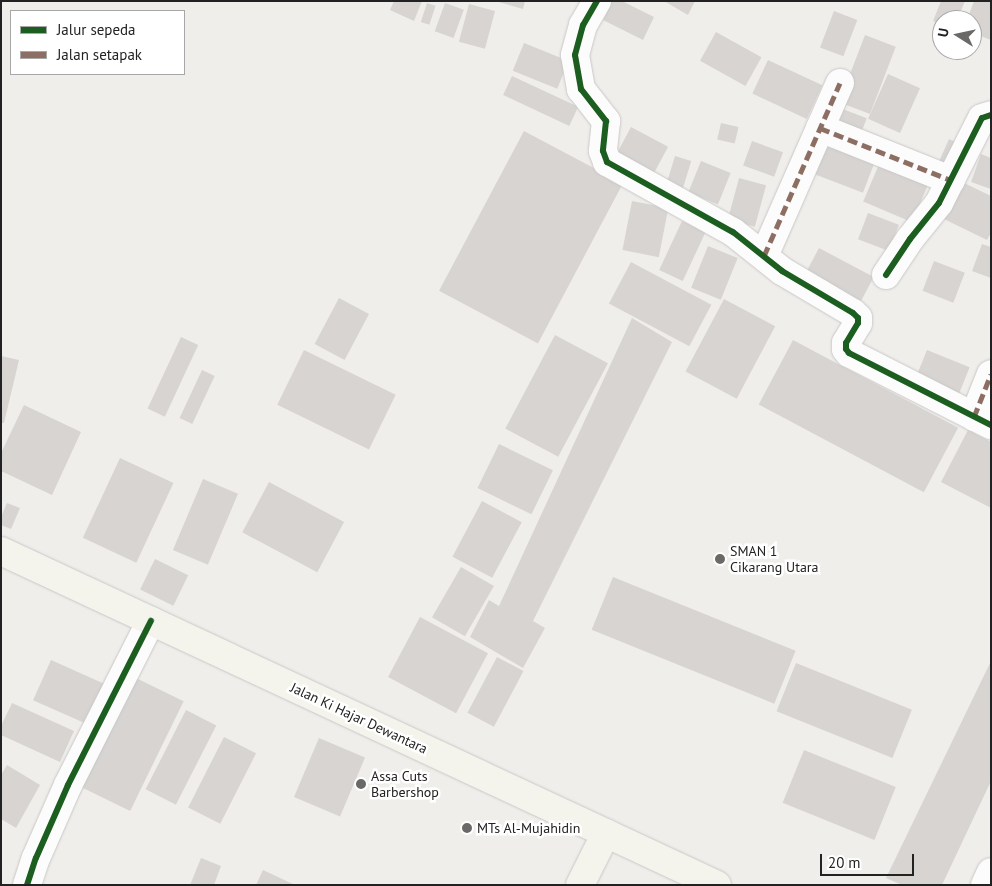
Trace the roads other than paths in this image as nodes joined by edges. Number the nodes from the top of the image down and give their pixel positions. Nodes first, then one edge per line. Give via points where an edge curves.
1 (597, 1) edge
2 (840, 83) dead end
3 (991, 115) edge
4 (820, 128) junction
5 (951, 180) junction
6 (764, 256) junction
7 (886, 275) dead end
8 (991, 374) edge
9 (982, 421) edge
10 (1, 551) edge
11 (151, 621) junction
12 (606, 833) junction
13 (991, 872) edge
14 (27, 885) edge
15 (580, 885) edge
16 (718, 885) edge
17 (985, 885) edge

1 - 6 street via 583,25 575,55 582,89 606,121 603,151 607,162 733,232
2 - 4 street
3 - 5 street via 982,118
4 - 5 street
4 - 6 street
5 - 7 street via 939,203
6 - 9 street via 858,318 858,324 846,343 849,353
8 - 9 street
10 - 11 main road, Jalan Ki Hajar Dewantara
11 - 12 main road, Jalan Ki Hajar Dewantara
11 - 14 street via 68,785
12 - 15 main road
12 - 16 main road, Jalan Ki Hajar Dewantara
13 - 17 street

